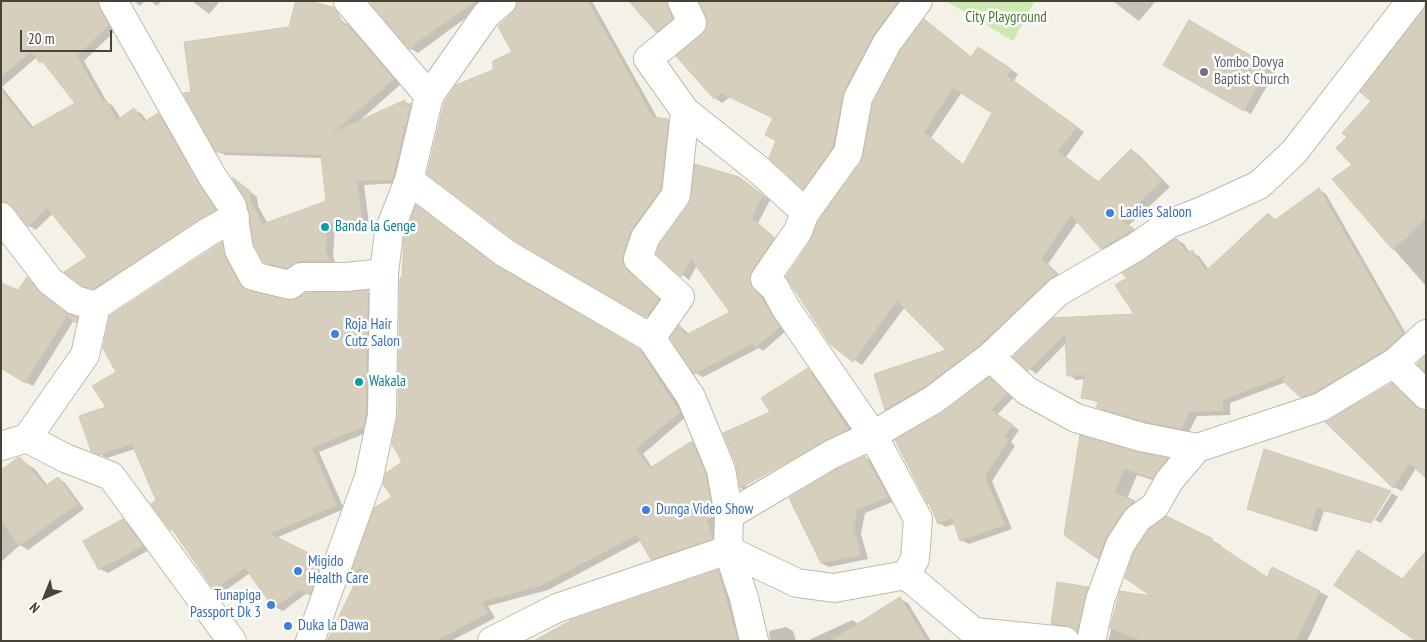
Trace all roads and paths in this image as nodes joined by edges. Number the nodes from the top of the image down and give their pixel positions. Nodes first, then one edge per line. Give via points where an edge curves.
1 (113, 1) edge
2 (348, 1) edge
3 (502, 1) edge
4 (682, 1) edge
5 (918, 1) edge
6 (1411, 1) edge
7 (429, 96) junction
8 (685, 112) junction
9 (409, 180) junction
10 (805, 213) junction
11 (1, 217) edge
12 (235, 217) junction
13 (384, 273) junction
14 (96, 306) junction
15 (1426, 334) edge
16 (652, 338) junction
17 (990, 357) junction
18 (1394, 364) junction
19 (1426, 395) edge
20 (873, 435) junction
21 (27, 438) junction
22 (1, 446) edge
23 (1197, 448) junction
24 (729, 515) junction
25 (728, 550) junction
26 (906, 575) junction
27 (232, 641) edge
28 (310, 641) edge
29 (492, 641) edge
30 (754, 641) edge
31 (1065, 641) edge
32 (1091, 641) edge

1 - 12 street via 232,206
2 - 7 street
3 - 7 street via 486,15
4 - 8 street via 692,23 648,59
5 - 10 street via 888,43 858,98 848,153
6 - 17 street via 1294,152 1259,185 1169,224 1058,292
7 - 9 street
8 - 10 street via 760,171
8 - 16 street via 676,195 645,238 638,259 680,297
9 - 13 street via 389,232
9 - 16 street via 505,254
10 - 20 street via 798,231 765,278 775,288
11 - 14 street via 50,282 75,300
12 - 13 street via 239,250 254,276 290,285 301,277
12 - 14 street
13 - 28 street via 382,416 369,477
14 - 21 street via 85,355
15 - 18 street
16 - 24 street via 691,397 721,470
17 - 20 street via 933,400
17 - 23 street via 1027,391 1076,418 1141,437
18 - 19 street
18 - 23 street via 1321,407
20 - 24 street via 832,454
20 - 26 street via 918,519 915,559
21 - 22 street
21 - 27 street via 65,458 111,476
23 - 32 street via 1169,481 1155,506 1137,519 1120,545 1100,600
24 - 25 street
25 - 26 street via 797,583 834,588
25 - 29 street via 557,608
25 - 30 street
26 - 31 street via 974,632

